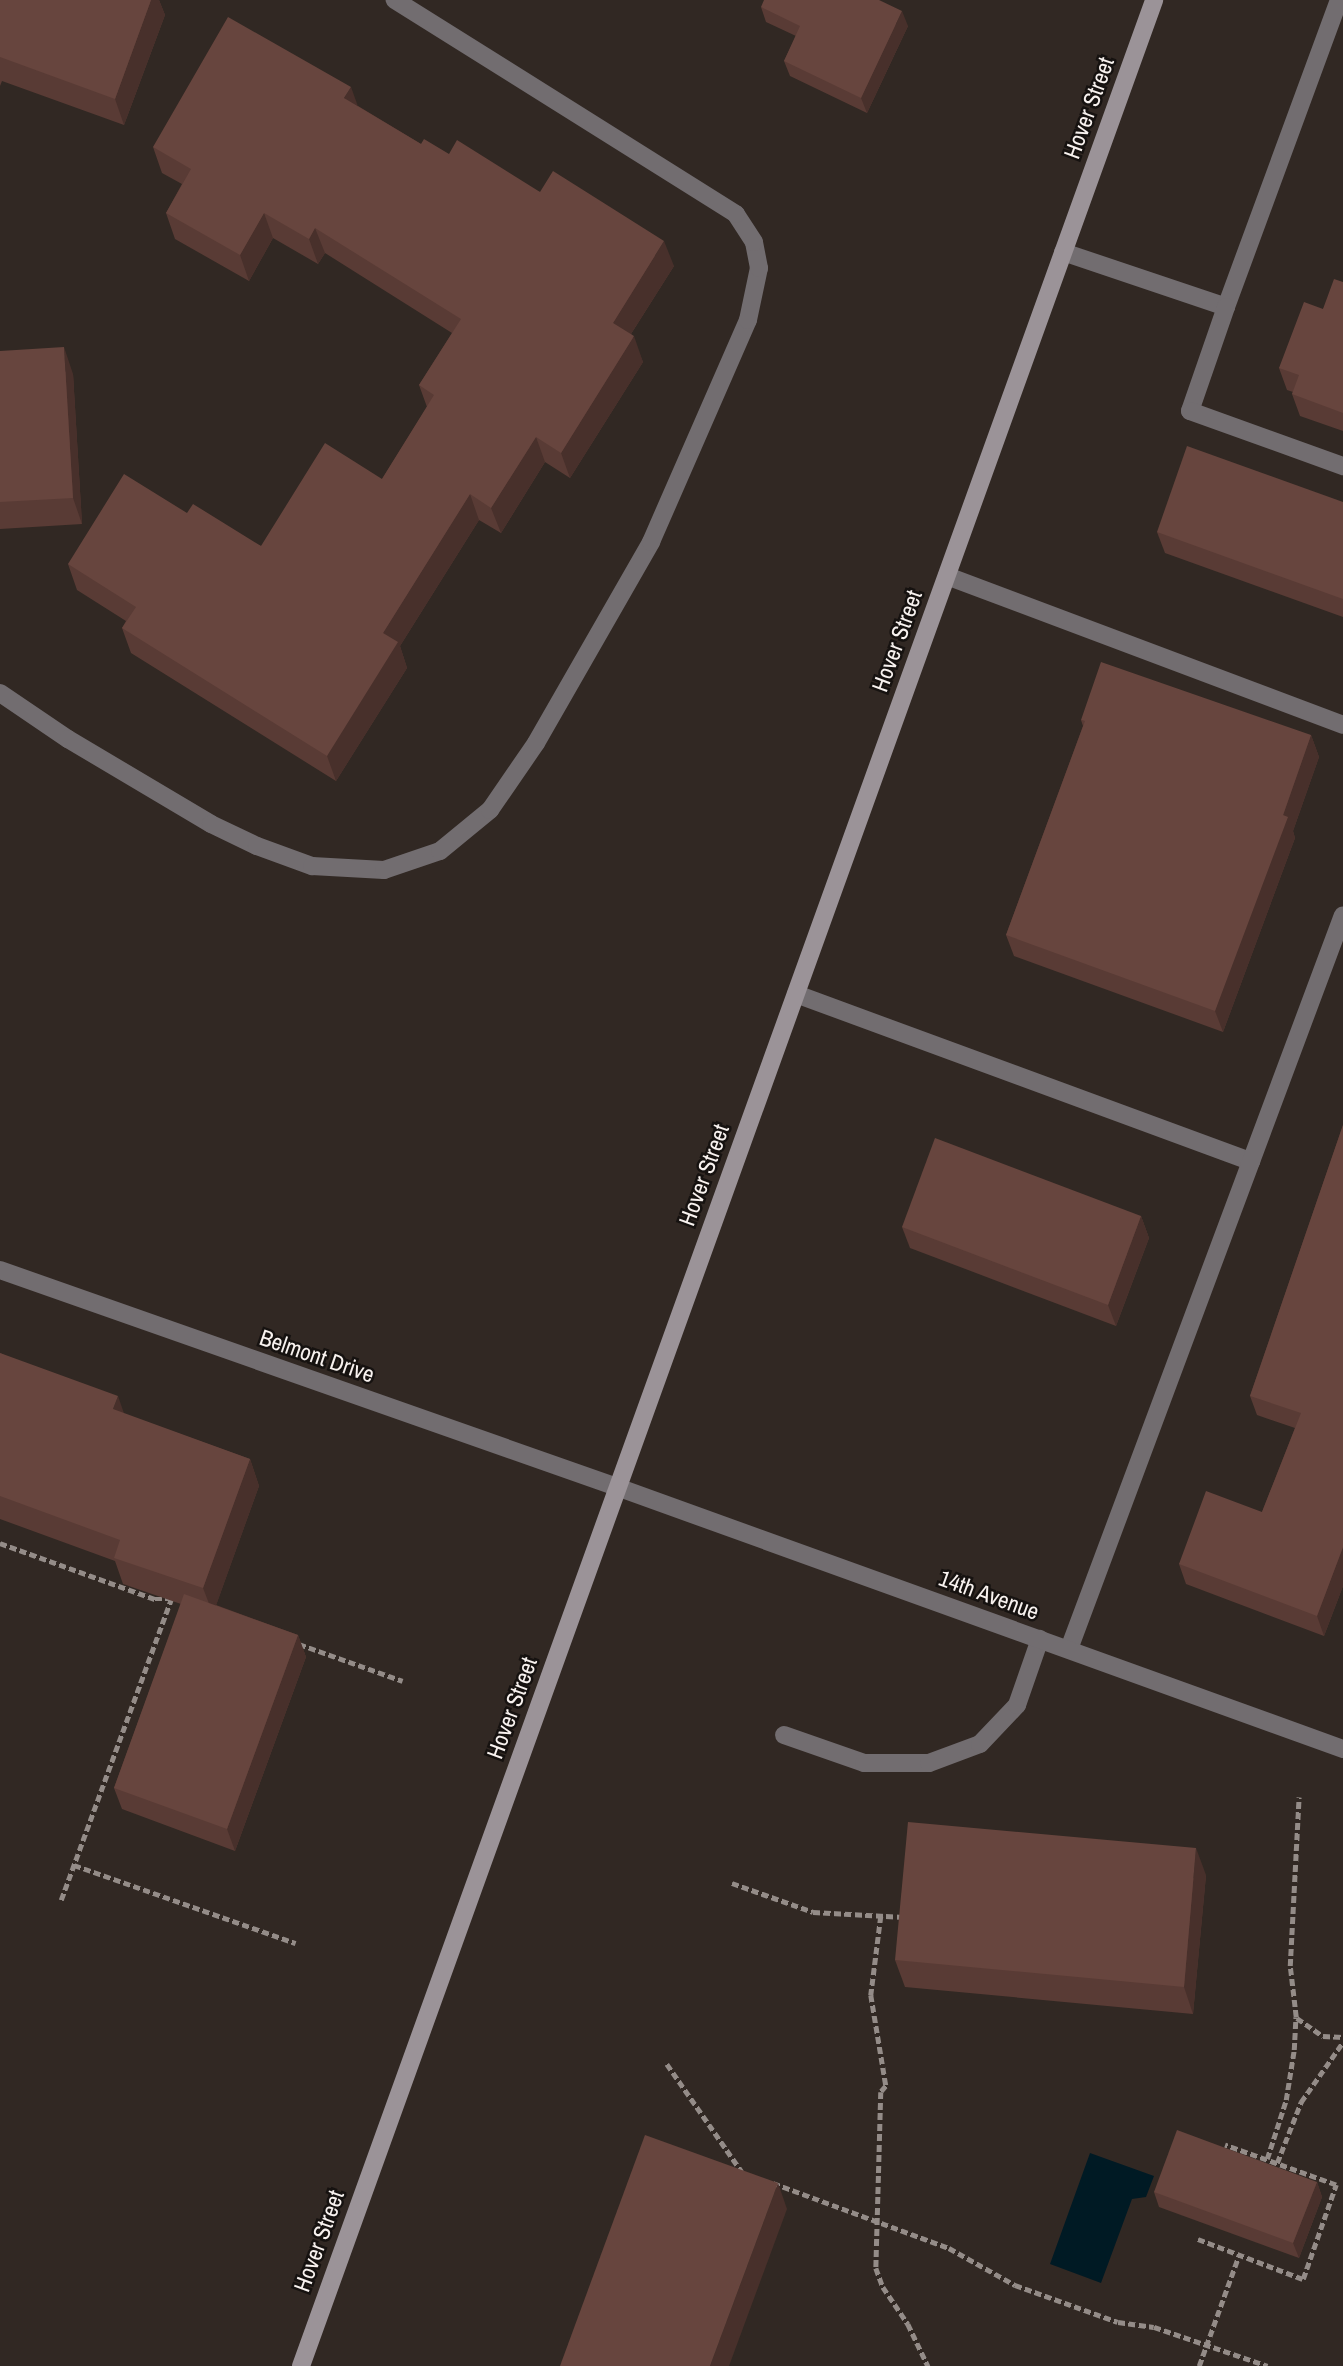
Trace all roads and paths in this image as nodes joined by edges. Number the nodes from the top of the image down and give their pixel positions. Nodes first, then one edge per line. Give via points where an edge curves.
1 (395, 0) edge
2 (1154, 0) edge
3 (1339, 0) edge
4 (1063, 252) junction
5 (1226, 307) junction
6 (1343, 466) edge
7 (947, 576) junction
8 (0, 693) edge
9 (1343, 725) edge
10 (1343, 915) edge
11 (796, 994) junction
12 (1251, 1161) junction
13 (0, 1270) edge
14 (617, 1487) junction
15 (0, 1543) edge
16 (172, 1599) junction
17 (184, 1604) edge
18 (1040, 1639) junction
19 (288, 1640) edge
20 (1069, 1649) junction
21 (404, 1682) dead end
22 (784, 1735) dead end
23 (1343, 1749) edge
24 (1299, 1797) dead end
25 (74, 1865) junction
26 (732, 1883) dead end
27 (61, 1900) dead end
28 (881, 1916) junction
29 (911, 1917) edge
30 (296, 1944) dead end
31 (1296, 2017) junction
32 (1343, 2040) edge
33 (667, 2064) dead end
34 (1225, 2145) edge
35 (1267, 2160) junction
36 (1277, 2163) junction
37 (752, 2175) edge
38 (765, 2180) edge
39 (876, 2221) junction
40 (1198, 2239) dead end
41 (1239, 2255) junction
42 (1207, 2344) junction
43 (301, 2366) edge
44 (928, 2366) edge
45 (1199, 2366) edge
46 (1268, 2366) edge

1 - 8 street via 736,214 754,242 759,268 748,320 651,542 536,743 490,810 440,851 384,870 312,866 257,846 211,824
2 - 4 main road, Hover Street
3 - 5 street
4 - 5 street
4 - 7 main road, Hover Street
5 - 6 street via 1191,411
7 - 9 street
7 - 11 main road, Hover Street
10 - 12 street
11 - 12 street
11 - 14 main road, Hover Street
12 - 20 street
13 - 14 street, Belmont Drive
14 - 18 street, 14th Avenue
14 - 43 main road, Hover Street
15 - 16 path via 155,1599
16 - 17 path
16 - 25 path
18 - 20 street, 14th Avenue
18 - 22 street via 1017,1704 980,1744 942,1759 864,1763
19 - 21 path
20 - 23 street, 14th Avenue
24 - 31 path via 1290,1966
25 - 27 path
25 - 30 path
26 - 28 path via 813,1912
28 - 29 path
28 - 39 path via 871,1995 886,2085 881,2092
31 - 32 path via 1322,2036
31 - 35 path via 1286,2099
32 - 36 path via 1301,2102
33 - 37 path via 740,2171
34 - 35 path
35 - 36 path
36 - 41 path via 1336,2185 1303,2279
38 - 39 path
39 - 42 path via 949,2248 1015,2286 1118,2322 1154,2327
39 - 44 path via 876,2268
40 - 41 path
41 - 42 path
42 - 45 path
42 - 46 path

